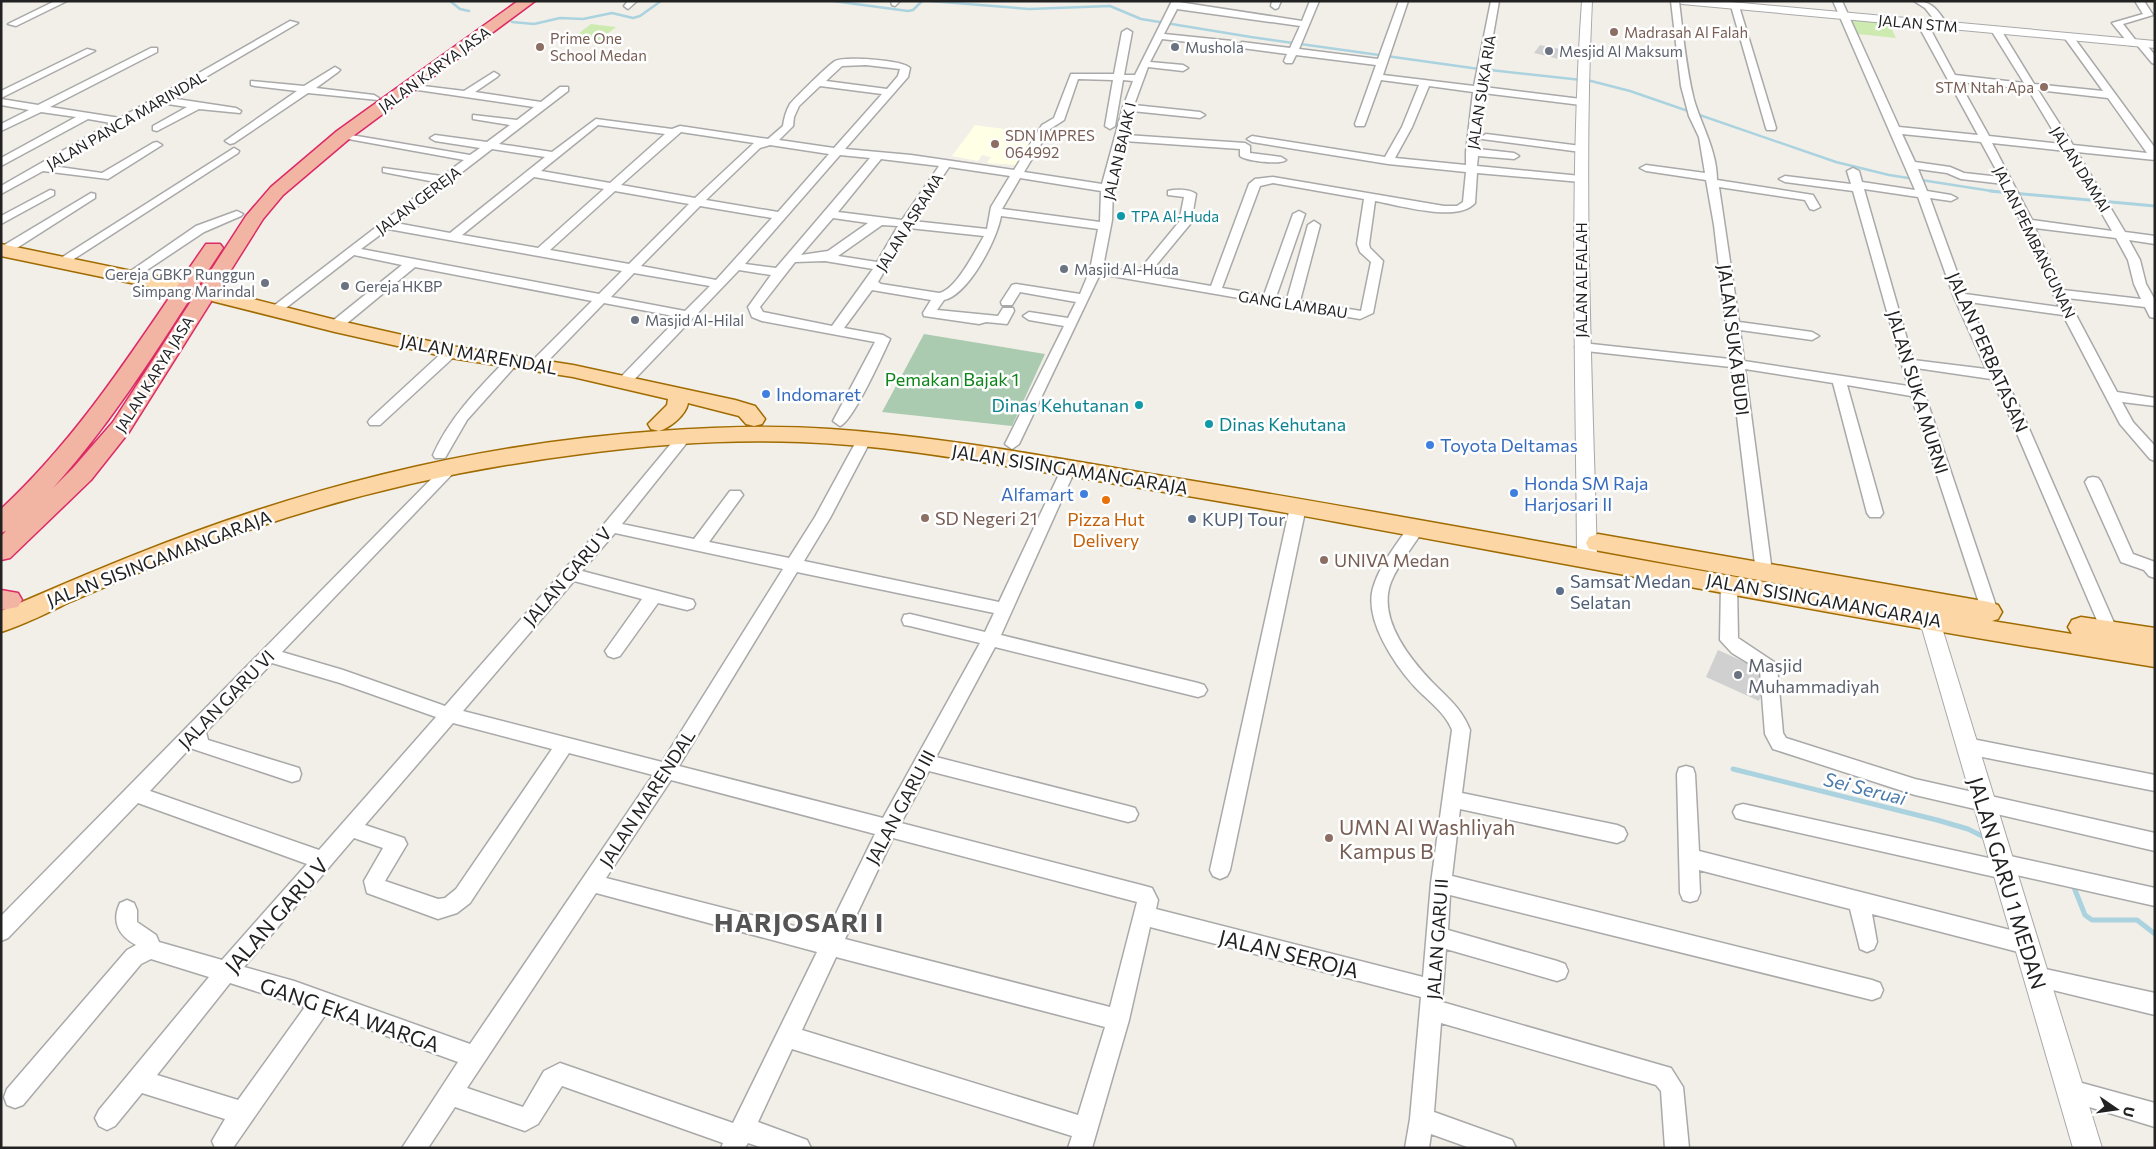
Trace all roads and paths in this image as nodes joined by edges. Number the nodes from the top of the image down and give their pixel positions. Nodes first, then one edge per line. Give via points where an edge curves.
1 (63, 1) edge
2 (509, 1) edge
3 (528, 1) edge
4 (1315, 1) edge
5 (1404, 1) edge
6 (1495, 1) edge
7 (1587, 1) edge
8 (1675, 1) edge
9 (1682, 1) edge
10 (1837, 1) edge
11 (1918, 1) edge
12 (2139, 1) edge
13 (1175, 4) edge
14 (1729, 4) edge
15 (1843, 16) junction
16 (495, 19) junction
17 (293, 23) dead end
18 (1922, 23) junction
19 (13, 24) dead end
20 (1304, 24) junction
21 (1943, 25) junction
22 (1164, 26) junction
23 (1996, 30) junction
24 (1127, 32) dead end
25 (2069, 37) junction
26 (2137, 43) junction
27 (2155, 45) edge
28 (154, 50) dead end
29 (1293, 50) junction
30 (90, 51) dead end
31 (1385, 56) junction
32 (441, 57) junction
33 (2155, 61) edge
34 (1183, 68) dead end
35 (334, 70) dead end
36 (1140, 72) junction
37 (494, 75) dead end
38 (1118, 76) junction
39 (1378, 77) junction
40 (1951, 78) junction
41 (255, 83) dead end
42 (818, 83) junction
43 (1425, 83) junction
44 (411, 86) junction
45 (2028, 86) junction
46 (306, 89) junction
47 (1479, 89) junction
48 (564, 90) dead end
49 (889, 92) junction
50 (467, 93) junction
51 (1, 95) edge
52 (2112, 95) junction
53 (374, 98) junction
54 (161, 100) junction
55 (1, 102) edge
56 (1581, 102) junction
57 (543, 105) junction
58 (196, 106) junction
59 (40, 107) junction
60 (1128, 107) junction
61 (236, 111) dead end
62 (86, 116) junction
63 (1200, 116) dead end
64 (477, 117) dead end
65 (123, 122) junction
66 (519, 123) junction
67 (1360, 124) dead end
68 (1110, 126) dead end
69 (1, 128) edge
70 (157, 128) dead end
71 (1771, 128) dead end
72 (1896, 130) junction
73 (673, 132) junction
74 (343, 135) junction
75 (1486, 137) dead end
76 (435, 138) dead end
77 (1120, 138) junction
78 (1984, 140) junction
79 (770, 142) junction
80 (1248, 143) junction
81 (33, 146) junction
82 (157, 146) dead end
83 (489, 146) junction
84 (2069, 148) junction
85 (1581, 149) junction
86 (70, 152) junction
87 (837, 152) junction
88 (1471, 152) junction
89 (553, 155) junction
90 (1514, 156) dead end
91 (466, 157) dead end
92 (877, 157) junction
93 (2155, 157) edge
94 (1281, 160) dead end
95 (1388, 161) junction
96 (1, 163) edge
97 (946, 164) junction
98 (1911, 165) junction
99 (43, 168) junction
100 (1646, 168) dead end
101 (1472, 169) junction
102 (387, 170) dead end
103 (1853, 171) dead end
104 (532, 174) junction
105 (1017, 174) junction
106 (1, 179) edge
107 (1580, 179) junction
108 (1785, 179) dead end
109 (444, 180) junction
110 (1713, 180) junction
111 (20, 181) junction
112 (2007, 181) junction
113 (1919, 185) junction
114 (1857, 186) junction
115 (612, 187) junction
116 (1107, 188) junction
117 (1, 191) edge
118 (50, 193) dead end
119 (1172, 193) dead end
120 (91, 196) dead end
121 (1370, 197) junction
122 (1951, 198) dead end
123 (700, 202) junction
124 (1814, 206) dead end
125 (996, 212) junction
126 (237, 214) junction
127 (830, 214) junction
128 (1299, 214) dead end
129 (781, 216) junction
130 (1, 221) edge
131 (880, 221) junction
132 (2026, 223) junction
133 (906, 224) junction
134 (386, 225) junction
135 (1314, 225) dead end
136 (1105, 226) junction
137 (992, 233) junction
138 (2121, 236) junction
139 (452, 237) junction
140 (2155, 240) edge
141 (3, 250) edge
142 (350, 252) junction
143 (540, 253) junction
144 (792, 258) junction
145 (829, 258) junction
146 (59, 263) junction
147 (412, 263) junction
148 (736, 266) junction
149 (882, 267) junction
150 (630, 269) junction
151 (1096, 270) junction
152 (779, 272) junction
153 (128, 277) junction
154 (1140, 278) junction
155 (871, 283) junction
156 (719, 284) junction
157 (195, 291) junction
158 (1215, 291) junction
159 (2058, 293) junction
160 (939, 297) junction
161 (1960, 297) junction
162 (604, 298) junction
163 (1084, 299) junction
164 (1268, 300) junction
165 (1292, 305) junction
166 (2153, 307) edge
167 (273, 311) junction
168 (2068, 312) junction
169 (687, 315) junction
170 (1029, 316) dead end
171 (1072, 322) junction
172 (1731, 325) junction
173 (335, 326) junction
174 (835, 331) junction
175 (1812, 336) dead end
176 (1582, 347) junction
177 (451, 352) junction
178 (512, 362) junction
179 (1907, 363) junction
180 (1738, 364) junction
181 (536, 366) junction
182 (1996, 375) junction
183 (1838, 381) junction
184 (622, 383) junction
185 (1916, 392) junction
186 (679, 395) junction
187 (2112, 396) junction
188 (2155, 402) edge
189 (840, 421) junction
190 (375, 422) dead end
191 (659, 424) junction
192 (763, 427) junction
193 (684, 437) junction
194 (865, 438) junction
195 (1012, 444) junction
196 (2155, 456) edge
197 (445, 462) junction
198 (1069, 468) junction
199 (2093, 482) dead end
200 (735, 495) dead end
201 (1298, 507) junction
202 (1875, 513) dead end
203 (1, 524) edge
204 (611, 527) junction
205 (1417, 527) junction
206 (699, 544) junction
207 (1586, 549) junction
208 (1, 551) edge
209 (793, 564) junction
210 (1764, 572) junction
211 (2155, 572) edge
212 (569, 574) junction
213 (1729, 584) junction
214 (654, 596) junction
215 (687, 604) dead end
216 (3, 606) edge
217 (1004, 609) junction
218 (1990, 612) junction
219 (1929, 618) junction
220 (910, 620) dead end
221 (2110, 632) junction
222 (2155, 638) edge
223 (990, 640) junction
224 (614, 651) dead end
225 (268, 655) junction
226 (2155, 657) edge
227 (1198, 690) dead end
228 (448, 714) junction
229 (193, 733) junction
230 (566, 744) junction
231 (1966, 746) junction
232 (923, 762) junction
233 (667, 770) junction
234 (292, 774) dead end
235 (1686, 774) dead end
236 (2155, 783) edge
237 (134, 794) junction
238 (1452, 799) junction
239 (1984, 803) junction
240 (1743, 812) dead end
241 (1128, 814) dead end
242 (351, 829) junction
243 (887, 830) junction
244 (1617, 834) dead end
245 (2155, 842) edge
246 (1689, 858) junction
247 (324, 862) junction
248 (2003, 867) junction
249 (1220, 870) dead end
250 (592, 883) junction
251 (1441, 883) junction
252 (1690, 893) dead end
253 (2155, 897) edge
254 (1859, 901) junction
255 (127, 910) dead end
256 (1144, 916) junction
257 (1, 931) edge
258 (1437, 937) junction
259 (1867, 942) dead end
260 (832, 944) junction
261 (2026, 944) junction
262 (150, 949) junction
263 (1557, 971) dead end
264 (226, 972) junction
265 (2036, 977) junction
266 (1872, 990) dead end
267 (1432, 1000) junction
268 (322, 1002) junction
269 (2155, 1004) edge
270 (1118, 1020) junction
271 (788, 1036) junction
272 (474, 1057) junction
273 (137, 1080) junction
274 (2071, 1091) junction
275 (450, 1094) junction
276 (14, 1098) dead end
277 (243, 1113) junction
278 (2155, 1115) edge
279 (107, 1118) dead end
280 (1422, 1119) junction
281 (738, 1138) edge
282 (1083, 1138) edge
283 (224, 1141) dead end
284 (414, 1148) edge
285 (799, 1148) edge
286 (1417, 1148) edge
287 (1504, 1148) edge
288 (1677, 1148) edge
289 (2088, 1148) edge

1 - 19 street
2 - 16 highway, JALAN KARYA JASA
3 - 16 highway, JALAN KARYA JASA
4 - 20 street
5 - 31 street
6 - 47 street, JALAN SUKA RIA
7 - 56 street, JALAN ALFALAH
8 - 110 street, JALAN SUKA BUDI via 1680,49 1693,114 1701,125
9 - 14 street, JALAN STM
10 - 15 street, JALAN PERBATASAN
11 - 21 street via 1928,6
12 - 26 street via 2148,15 2117,23
13 - 20 street
13 - 22 street, JALAN BAJAK I
14 - 15 street, JALAN STM
14 - 71 street
15 - 18 street, JALAN STM
15 - 72 street, JALAN PERBATASAN
16 - 32 highway, JALAN KARYA JASA
17 - 54 street, JALAN PANCA MARINDAL
18 - 21 street, JALAN STM
18 - 40 street, JALAN PEMBANGUNAN
20 - 29 street
21 - 23 street, JALAN STM
22 - 29 street via 1237,45
22 - 36 street, JALAN BAJAK I
23 - 25 street, JALAN STM
23 - 45 street, JALAN DAMAI
24 - 38 street
25 - 26 street, JALAN STM
25 - 52 street
26 - 27 street, JALAN STM
26 - 33 street
28 - 59 street
29 - 31 street
30 - 51 street
31 - 39 street
32 - 44 highway, JALAN KARYA JASA
32 - 53 highway, JALAN KARYA JASA
34 - 36 street
35 - 46 street
36 - 38 street
36 - 60 street, JALAN BAJAK I
37 - 50 street
38 - 68 street
38 - 105 street via 1074,76 1060,120 1046,127
39 - 43 street
39 - 67 street
40 - 45 street
40 - 78 street, JALAN PEMBANGUNAN
41 - 46 street
42 - 49 street
42 - 49 street via 839,63 846,61 903,66 906,68 903,77
42 - 79 street via 795,105 787,128
43 - 47 street
43 - 95 street via 1407,127
44 - 50 street
44 - 74 highway, JALAN KARYA JASA
45 - 52 street
45 - 84 street, JALAN DAMAI
46 - 53 street
46 - 146 street via 232,146
47 - 56 street
47 - 88 street, JALAN SUKA RIA
48 - 57 street, JALAN GEREJA
49 - 87 street
50 - 57 street
52 - 93 street
53 - 126 highway, JALAN KARYA JASA via 280,169
54 - 58 street
54 - 65 street, JALAN PANCA MARINDAL
55 - 59 street
56 - 85 street, JALAN ALFALAH
57 - 66 street, JALAN GEREJA
58 - 61 street
58 - 70 street
59 - 62 street
59 - 69 street
60 - 63 street
60 - 77 street, JALAN BAJAK I
62 - 65 street
62 - 81 street
64 - 66 street
65 - 86 street, JALAN PANCA MARINDAL
66 - 83 street, JALAN GEREJA
72 - 78 street
72 - 98 street, JALAN PERBATASAN
73 - 79 street via 691,130
73 - 89 street via 596,122
73 - 115 street
74 - 91 street
74 - 157 highway, JALAN KARYA JASA via 277,191
75 - 85 street
76 - 83 street
77 - 80 street
77 - 116 street, JALAN BAJAK I
78 - 84 street
78 - 112 street, JALAN PEMBANGUNAN
79 - 87 street
79 - 123 street via 752,149
80 - 94 street via 1245,156
80 - 95 street
81 - 86 street
81 - 96 street
82 - 99 street via 104,177
83 - 89 street
83 - 109 street, JALAN GEREJA
84 - 93 street
84 - 138 street, JALAN DAMAI
85 - 107 street, JALAN ALFALAH
86 - 99 street, JALAN PANCA MARINDAL
87 - 92 street
87 - 129 street
88 - 90 street
88 - 101 street, JALAN SUKA RIA
89 - 104 street
92 - 97 street via 892,155
92 - 127 street
95 - 101 street
97 - 105 street
97 - 133 street, JALAN ASRAMA
98 - 112 street via 1950,170 1961,176
98 - 113 street, JALAN PERBATASAN
99 - 111 street, JALAN PANCA MARINDAL
100 - 110 street
101 - 107 street
101 - 121 street, JALAN SUKA RIA via 1469,203 1461,208 1428,207
102 - 109 street
103 - 114 street, JALAN SUKA MURNI
104 - 115 street
104 - 139 street
105 - 116 street
105 - 125 street
106 - 111 street
107 - 176 street, JALAN ALFALAH
108 - 114 street
109 - 134 street, JALAN GEREJA
110 - 124 street via 1810,197
110 - 172 street, JALAN SUKA BUDI
111 - 117 street, JALAN PANCA MARINDAL
112 - 132 street, JALAN PEMBANGUNAN
113 - 114 street
113 - 122 street
113 - 161 street, JALAN PERBATASAN
114 - 179 street, JALAN SUKA MURNI
115 - 123 street
115 - 143 street
116 - 136 street, JALAN BAJAK I
118 - 130 street
119 - 154 street via 1190,194 1185,223
120 - 141 street
121 - 158 street via 1273,180 1259,181 1255,184
121 - 165 street, GANG LAMBAU via 1363,244 1377,261 1367,313 1354,315
123 - 129 street
123 - 150 street
125 - 136 street
125 - 137 street
126 - 153 street via 200,229
126 - 157 highway, JALAN KARYA JASA
127 - 131 street
127 - 144 street
128 - 164 street
129 - 148 street
131 - 133 street
131 - 145 street via 865,228
132 - 138 street
132 - 159 street, JALAN PEMBANGUNAN
133 - 137 street
133 - 149 street, JALAN ASRAMA
134 - 139 street
134 - 142 street, JALAN GEREJA
135 - 165 street
136 - 151 street, JALAN BAJAK I
137 - 160 street via 965,277 948,295
138 - 140 street
138 - 166 street, JALAN DAMAI
139 - 143 street
141 - 146 main road, JALAN MARENDAL
142 - 147 street
142 - 167 street, JALAN GEREJA
143 - 150 street
144 - 145 street
144 - 152 street
145 - 149 street
146 - 153 main road, JALAN MARENDAL
147 - 162 street
147 - 173 street
148 - 152 street
148 - 156 street
149 - 155 street, JALAN ASRAMA
150 - 156 street
150 - 162 street
151 - 154 street, GANG LAMBAU
151 - 163 street, JALAN BAJAK I
152 - 174 street via 755,303 757,314
153 - 157 main road, JALAN MARENDAL
154 - 158 street, GANG LAMBAU
155 - 160 street, JALAN ASRAMA via 897,291
155 - 174 street
156 - 169 street
157 - 167 main road, JALAN MARENDAL
157 - 203 highway, JALAN KARYA JASA via 76,449 29,500
157 - 208 highway, JALAN KARYA JASA via 121,427 82,474
158 - 164 street, GANG LAMBAU
159 - 166 street
159 - 168 street, JALAN PEMBANGUNAN
160 - 163 street via 929,313 1002,321 1016,288
161 - 168 street
161 - 182 street, JALAN PERBATASAN
162 - 169 street
162 - 181 street
163 - 171 street, JALAN BAJAK I
164 - 165 street, GANG LAMBAU
167 - 173 main road, JALAN MARENDAL
168 - 187 street, JALAN PEMBANGUNAN
169 - 184 street
170 - 171 street
171 - 195 street, JALAN BAJAK I
172 - 175 street
172 - 180 street, JALAN SUKA BUDI
173 - 177 main road, JALAN MARENDAL
174 - 189 street via 883,339
176 - 180 street
176 - 207 street, JALAN ALFALAH
177 - 178 main road, JALAN MARENDAL
177 - 190 street
178 - 181 main road, JALAN MARENDAL
178 - 197 street via 445,441
179 - 182 street
179 - 185 street, JALAN SUKA MURNI
180 - 183 street
180 - 210 street, JALAN SUKA BUDI
181 - 184 main road, JALAN MARENDAL
182 - 221 street, JALAN PERBATASAN via 2032,449
183 - 185 street
183 - 202 street
184 - 186 main road, JALAN MARENDAL
185 - 218 street, JALAN SUKA MURNI
186 - 191 main road via 677,407
186 - 192 main road, JALAN MARENDAL via 747,411
187 - 188 street
187 - 196 street, JALAN PEMBANGUNAN via 2127,424
189 - 192 main road, JALAN SISINGAMANGARAJA
189 - 195 main road, JALAN SISINGAMANGARAJA
191 - 192 main road, JALAN SISINGAMANGARAJA
191 - 197 main road, JALAN SISINGAMANGARAJA via 562,433
192 - 193 main road, JALAN SISINGAMANGARAJA
192 - 194 main road, JALAN SISINGAMANGARAJA
193 - 197 main road, JALAN SISINGAMANGARAJA
193 - 204 street, JALAN GARU V
194 - 198 main road, JALAN SISINGAMANGARAJA
194 - 209 street, JALAN MARENDAL
195 - 207 main road, JALAN SISINGAMANGARAJA
197 - 216 main road, JALAN SISINGAMANGARAJA via 269,515
197 - 225 street, JALAN GARU VI
198 - 201 main road, JALAN SISINGAMANGARAJA
198 - 217 street, JALAN GARU III
199 - 211 street via 2127,558 2150,566
200 - 206 street
201 - 205 main road, JALAN SISINGAMANGARAJA
201 - 249 street
204 - 206 street
204 - 212 street, JALAN GARU V
205 - 207 main road, JALAN SISINGAMANGARAJA
205 - 238 street, JALAN GARU II via 1390,567 1380,590 1379,604 1383,620 1413,673 1450,709 1459,724 1461,730
206 - 209 street
207 - 210 main road, JALAN SISINGAMANGARAJA
207 - 213 main road, JALAN SISINGAMANGARAJA
209 - 217 street
209 - 233 street, JALAN MARENDAL
210 - 218 main road, JALAN SISINGAMANGARAJA
212 - 214 street
212 - 228 street, JALAN GARU V
213 - 219 main road, JALAN SISINGAMANGARAJA
213 - 239 street via 1729,640 1768,667 1774,734 1780,744 1914,787
214 - 215 street
214 - 224 street
217 - 223 street, JALAN GARU III
218 - 221 main road, JALAN SISINGAMANGARAJA
219 - 226 main road, JALAN SISINGAMANGARAJA
219 - 231 street, JALAN GARU 1 MEDAN
220 - 223 street
221 - 222 main road, JALAN SISINGAMANGARAJA
223 - 227 street
223 - 232 street, JALAN GARU III
225 - 228 street via 344,677
225 - 229 street, JALAN GARU VI
228 - 230 street
228 - 242 street, JALAN GARU V
229 - 234 street via 200,737 198,745
229 - 237 street, JALAN GARU VI
230 - 233 street
230 - 242 street via 468,888 450,906 431,908 374,886 397,844
231 - 236 street
231 - 239 street, JALAN GARU 1 MEDAN
232 - 241 street
232 - 243 street, JALAN GARU III
233 - 243 street
233 - 250 street, JALAN MARENDAL
235 - 246 street
237 - 247 street
237 - 257 street, JALAN GARU VI
238 - 244 street
238 - 251 street, JALAN GARU II
239 - 245 street
239 - 248 street, JALAN GARU 1 MEDAN
240 - 248 street
242 - 247 street, JALAN GARU V
243 - 256 street via 1144,895 1148,900
243 - 260 street, JALAN GARU III
246 - 252 street
246 - 254 street
247 - 264 street, JALAN GARU V
248 - 253 street
248 - 261 street, JALAN GARU 1 MEDAN
250 - 260 street
250 - 272 street, JALAN MARENDAL
251 - 258 street, JALAN GARU II
251 - 266 street
254 - 259 street
254 - 261 street
255 - 262 street via 125,923 128,930 149,942
256 - 267 street, JALAN SEROJA
256 - 270 street
258 - 263 street
258 - 267 street, JALAN GARU II
260 - 270 street
260 - 271 street, JALAN GARU III
261 - 265 street, JALAN GARU 1 MEDAN
262 - 264 street, GANG EKA WARGA
262 - 276 street via 134,957
264 - 268 street, GANG EKA WARGA
264 - 273 street, JALAN GARU V
265 - 269 street
265 - 274 street, JALAN GARU 1 MEDAN
267 - 280 street, JALAN GARU II
267 - 288 street, JALAN SEROJA via 1663,1076 1672,1087
268 - 272 street, GANG EKA WARGA
268 - 277 street
270 - 282 street
271 - 281 street, JALAN GARU III
271 - 282 street
272 - 275 street, JALAN MARENDAL
273 - 277 street
273 - 279 street, JALAN GARU V
274 - 278 street
274 - 289 street, JALAN GARU 1 MEDAN
275 - 281 street via 525,1119 552,1079 560,1074
275 - 284 street, JALAN MARENDAL
277 - 283 street
280 - 286 street, JALAN GARU II
280 - 287 street
281 - 285 street

